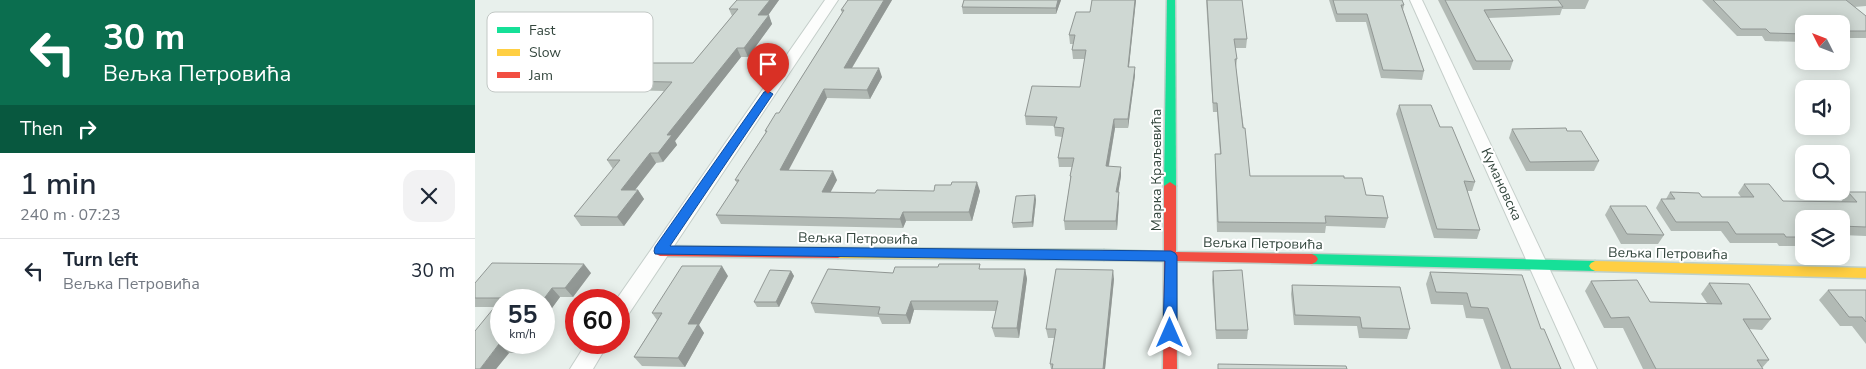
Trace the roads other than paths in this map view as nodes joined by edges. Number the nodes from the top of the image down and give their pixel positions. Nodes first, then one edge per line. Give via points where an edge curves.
1 (833, 0) edge
2 (1171, 0) edge
3 (1416, 0) edge
4 (660, 251) junction
5 (1171, 256) junction
6 (1539, 265) junction
7 (1866, 273) edge
8 (630, 296) edge
9 (591, 354) edge
10 (581, 369) edge
11 (1170, 369) edge
12 (1586, 369) edge

1 - 4 street
2 - 5 street, Марка Краљевића
3 - 6 street, Кумановска
4 - 5 street, Вељка Петровића
4 - 8 street
5 - 6 street, Вељка Петровића
5 - 11 street, Марка Краљевића
6 - 7 street, Вељка Петровића
6 - 12 street, Кумановска
9 - 10 street

